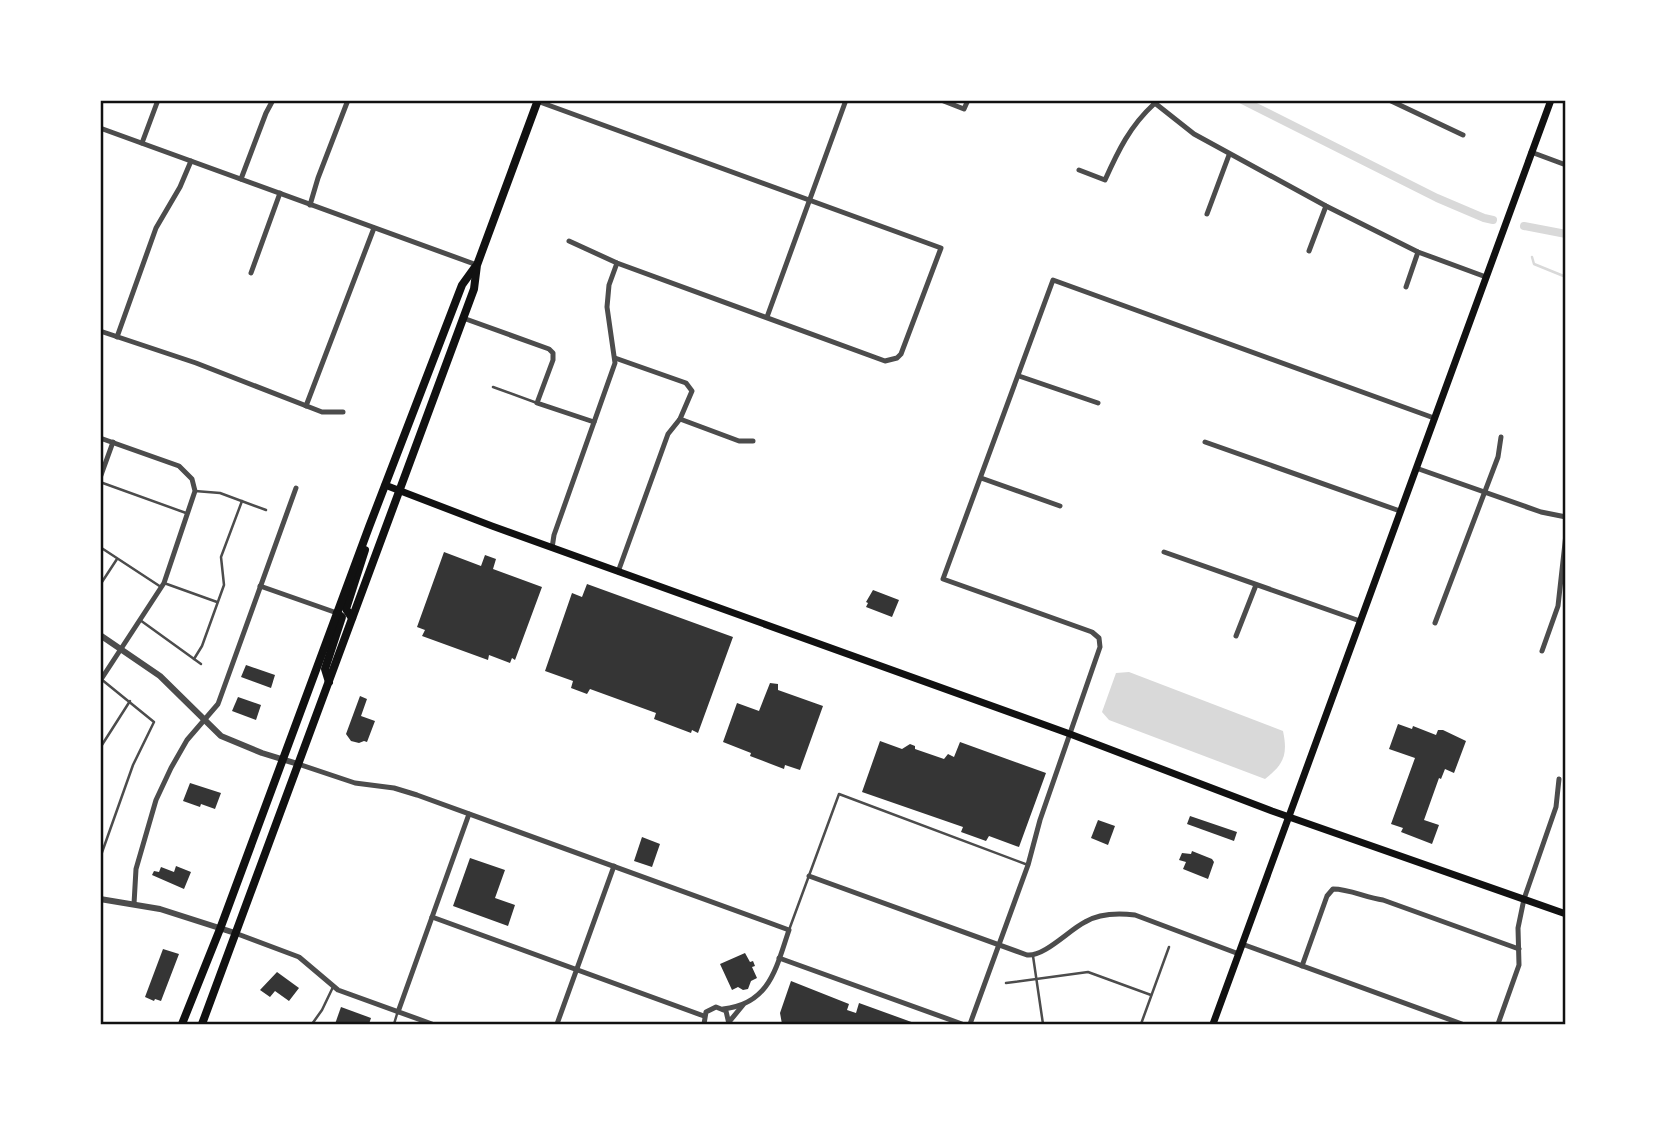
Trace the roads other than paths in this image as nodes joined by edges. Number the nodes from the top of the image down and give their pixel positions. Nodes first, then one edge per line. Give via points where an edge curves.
1 (158, 100) edge
2 (273, 100) edge
3 (348, 100) edge
4 (538, 100) edge
5 (846, 100) edge
6 (941, 100) edge
7 (968, 100) edge
8 (1389, 100) edge
9 (1551, 100) edge
10 (1410, 101) edge
11 (1152, 102) edge
12 (1406, 108) junction
13 (100, 128) edge
14 (1463, 135) dead end
15 (142, 144) junction
16 (1531, 152) junction
17 (1229, 155) junction
18 (191, 161) junction
19 (1566, 165) edge
20 (1079, 170) dead end
21 (241, 179) junction
22 (279, 193) junction
23 (809, 201) junction
24 (310, 205) junction
25 (1326, 206) junction
26 (1207, 214) dead end
27 (374, 228) junction
28 (569, 241) dead end
29 (1308, 251) dead end
30 (1419, 252) junction
31 (617, 263) junction
32 (477, 265) junction
33 (251, 273) dead end
34 (1486, 278) junction
35 (1406, 287) dead end
36 (463, 317) junction
37 (766, 317) junction
38 (100, 331) edge
39 (117, 337) junction
40 (615, 358) junction
41 (1019, 376) junction
42 (493, 387) dead end
43 (537, 402) junction
44 (1098, 403) dead end
45 (306, 406) junction
46 (343, 412) dead end
47 (1434, 418) junction
48 (680, 419) junction
49 (594, 422) junction
50 (1501, 437) dead end
51 (100, 438) edge
52 (753, 441) dead end
53 (113, 442) junction
54 (1205, 442) dead end
55 (1416, 468) junction
56 (981, 478) junction
57 (100, 480) edge
58 (385, 485) junction
59 (296, 488) dead end
60 (195, 491) junction
61 (399, 491) junction
62 (1483, 492) junction
63 (242, 501) junction
64 (1060, 506) dead end
65 (266, 510) dead end
66 (1400, 511) junction
67 (189, 514) junction
68 (1566, 517) edge
69 (369, 527) junction
70 (1566, 534) edge
71 (100, 547) edge
72 (552, 548) junction
73 (1164, 552) dead end
74 (118, 558) junction
75 (618, 572) junction
76 (1256, 584) junction
77 (100, 585) edge
78 (163, 585) junction
79 (260, 586) junction
80 (218, 602) junction
81 (337, 613) junction
82 (352, 618) junction
83 (140, 620) junction
84 (1360, 621) junction
85 (1435, 623) dead end
86 (100, 635) edge
87 (1236, 636) dead end
88 (121, 649) junction
89 (1542, 651) dead end
90 (194, 659) junction
91 (201, 664) dead end
92 (100, 680) edge
93 (328, 682) junction
94 (130, 701) junction
95 (205, 721) junction
96 (1070, 733) junction
97 (100, 748) edge
98 (283, 759) junction
99 (298, 764) junction
100 (1559, 779) dead end
101 (469, 814) junction
102 (1288, 816) junction
103 (101, 857) edge
104 (1028, 865) junction
105 (614, 866) junction
106 (809, 876) junction
107 (100, 899) edge
108 (1524, 899) junction
109 (134, 904) junction
110 (1566, 914) edge
111 (432, 917) junction
112 (220, 929) junction
113 (789, 930) junction
114 (235, 933) junction
115 (1242, 944) junction
116 (1000, 945) junction
117 (1168, 947) dead end
118 (1519, 948) junction
119 (1239, 954) junction
120 (1033, 956) junction
121 (779, 958) junction
122 (1302, 965) junction
123 (577, 970) junction
124 (1037, 979) junction
125 (1006, 983) dead end
126 (333, 987) junction
127 (1151, 995) junction
128 (743, 1005) junction
129 (723, 1009) junction
130 (398, 1012) junction
131 (704, 1016) junction
132 (729, 1023) edge
133 (182, 1024) edge
134 (202, 1024) edge
135 (313, 1024) edge
136 (394, 1024) edge
137 (432, 1024) edge
138 (557, 1024) edge
139 (704, 1024) edge
140 (961, 1024) edge
141 (970, 1024) edge
142 (1043, 1024) edge
143 (1141, 1024) edge
144 (1213, 1024) edge
145 (1462, 1024) edge
146 (1498, 1024) edge

1 - 15 street
2 - 21 street
3 - 24 street
4 - 23 street
4 - 32 main road
5 - 23 street
6 - 7 street via 964,109
8 - 12 street
9 - 16 main road
10 - 12 street
11 - 17 street
11 - 20 street via 1120,145 1105,180
12 - 14 street
13 - 15 street
15 - 18 street
16 - 19 street
16 - 34 main road
17 - 25 street
17 - 26 street
18 - 21 street
18 - 39 street via 156,229
21 - 22 street
22 - 24 street
22 - 33 street
23 - 37 street
23 - 37 street via 941,248 901,354 892,360 878,359
24 - 27 street
25 - 29 street
25 - 30 street
27 - 32 street
27 - 45 street
28 - 31 street
30 - 34 street
30 - 35 street
31 - 37 street
31 - 40 street via 607,307
32 - 36 main road
32 - 58 main road via 462,285
34 - 47 main road
36 - 43 street via 553,353
36 - 61 main road
38 - 39 street
39 - 45 street
40 - 48 street via 689,385 691,395
40 - 49 street
41 - 44 street
41 - 47 street via 1053,279
41 - 56 street
42 - 43 lane
43 - 49 street
45 - 46 street
47 - 55 main road
48 - 52 street via 739,441
48 - 75 street via 668,434
49 - 72 street
50 - 62 street
51 - 53 street
53 - 57 street
53 - 60 street via 179,466 192,478
54 - 66 street
55 - 62 street
55 - 66 main road
56 - 64 street
56 - 96 street via 943,579 1099,638 1100,647
57 - 67 lane
58 - 61 main road
58 - 69 main road
59 - 79 street
60 - 63 lane
60 - 67 street
61 - 72 main road
61 - 82 main road
62 - 68 street
62 - 85 street
63 - 65 lane
63 - 80 lane via 221,557 224,582
66 - 84 main road
67 - 78 street
69 - 81 main road
69 - 82 main road via 346,609
70 - 89 street via 1558,606
71 - 74 lane
72 - 75 main road
73 - 76 street
74 - 77 lane
74 - 78 lane
75 - 96 main road
76 - 84 street
76 - 87 street
78 - 80 lane
78 - 83 street
79 - 81 street
79 - 95 street via 220,698
80 - 90 lane
81 - 93 main road via 342,617 326,669
81 - 98 main road
82 - 93 main road
83 - 88 street
83 - 90 lane
84 - 102 main road
86 - 88 street
88 - 92 street
88 - 95 street via 160,676
90 - 91 lane
92 - 94 lane
93 - 99 main road
94 - 97 lane
94 - 103 lane via 154,720 118,800
95 - 98 street via 227,739
95 - 109 street via 187,740 156,800 136,869
96 - 102 main road
96 - 104 street
98 - 99 street
98 - 112 main road
99 - 101 street via 355,783 394,788
99 - 114 main road
100 - 108 street via 1556,807
101 - 105 street
101 - 111 street
102 - 108 main road
102 - 115 main road
104 - 106 lane via 839,794
104 - 116 street
105 - 113 street
105 - 123 street
106 - 113 lane
106 - 116 street
107 - 109 street
108 - 110 main road
108 - 118 street
109 - 112 street
111 - 123 street
111 - 130 street
112 - 114 street
112 - 133 main road
113 - 121 street
114 - 126 street via 299,957
114 - 134 main road
115 - 119 main road
115 - 122 street
116 - 120 street
116 - 141 street
117 - 127 lane
118 - 122 street via 1383,900 1334,889 1327,896
118 - 146 street via 1519,965
119 - 120 street via 1124,914 1087,920
119 - 144 main road
120 - 124 lane
121 - 128 street via 765,988
121 - 140 street
122 - 145 street
123 - 131 street
123 - 138 street
124 - 125 lane
124 - 127 lane via 1088,972
124 - 142 lane
126 - 130 street
126 - 135 lane
127 - 143 lane
128 - 129 street
128 - 132 street
129 - 131 street via 712,1007
129 - 132 street
130 - 136 lane
130 - 137 street
131 - 139 street

